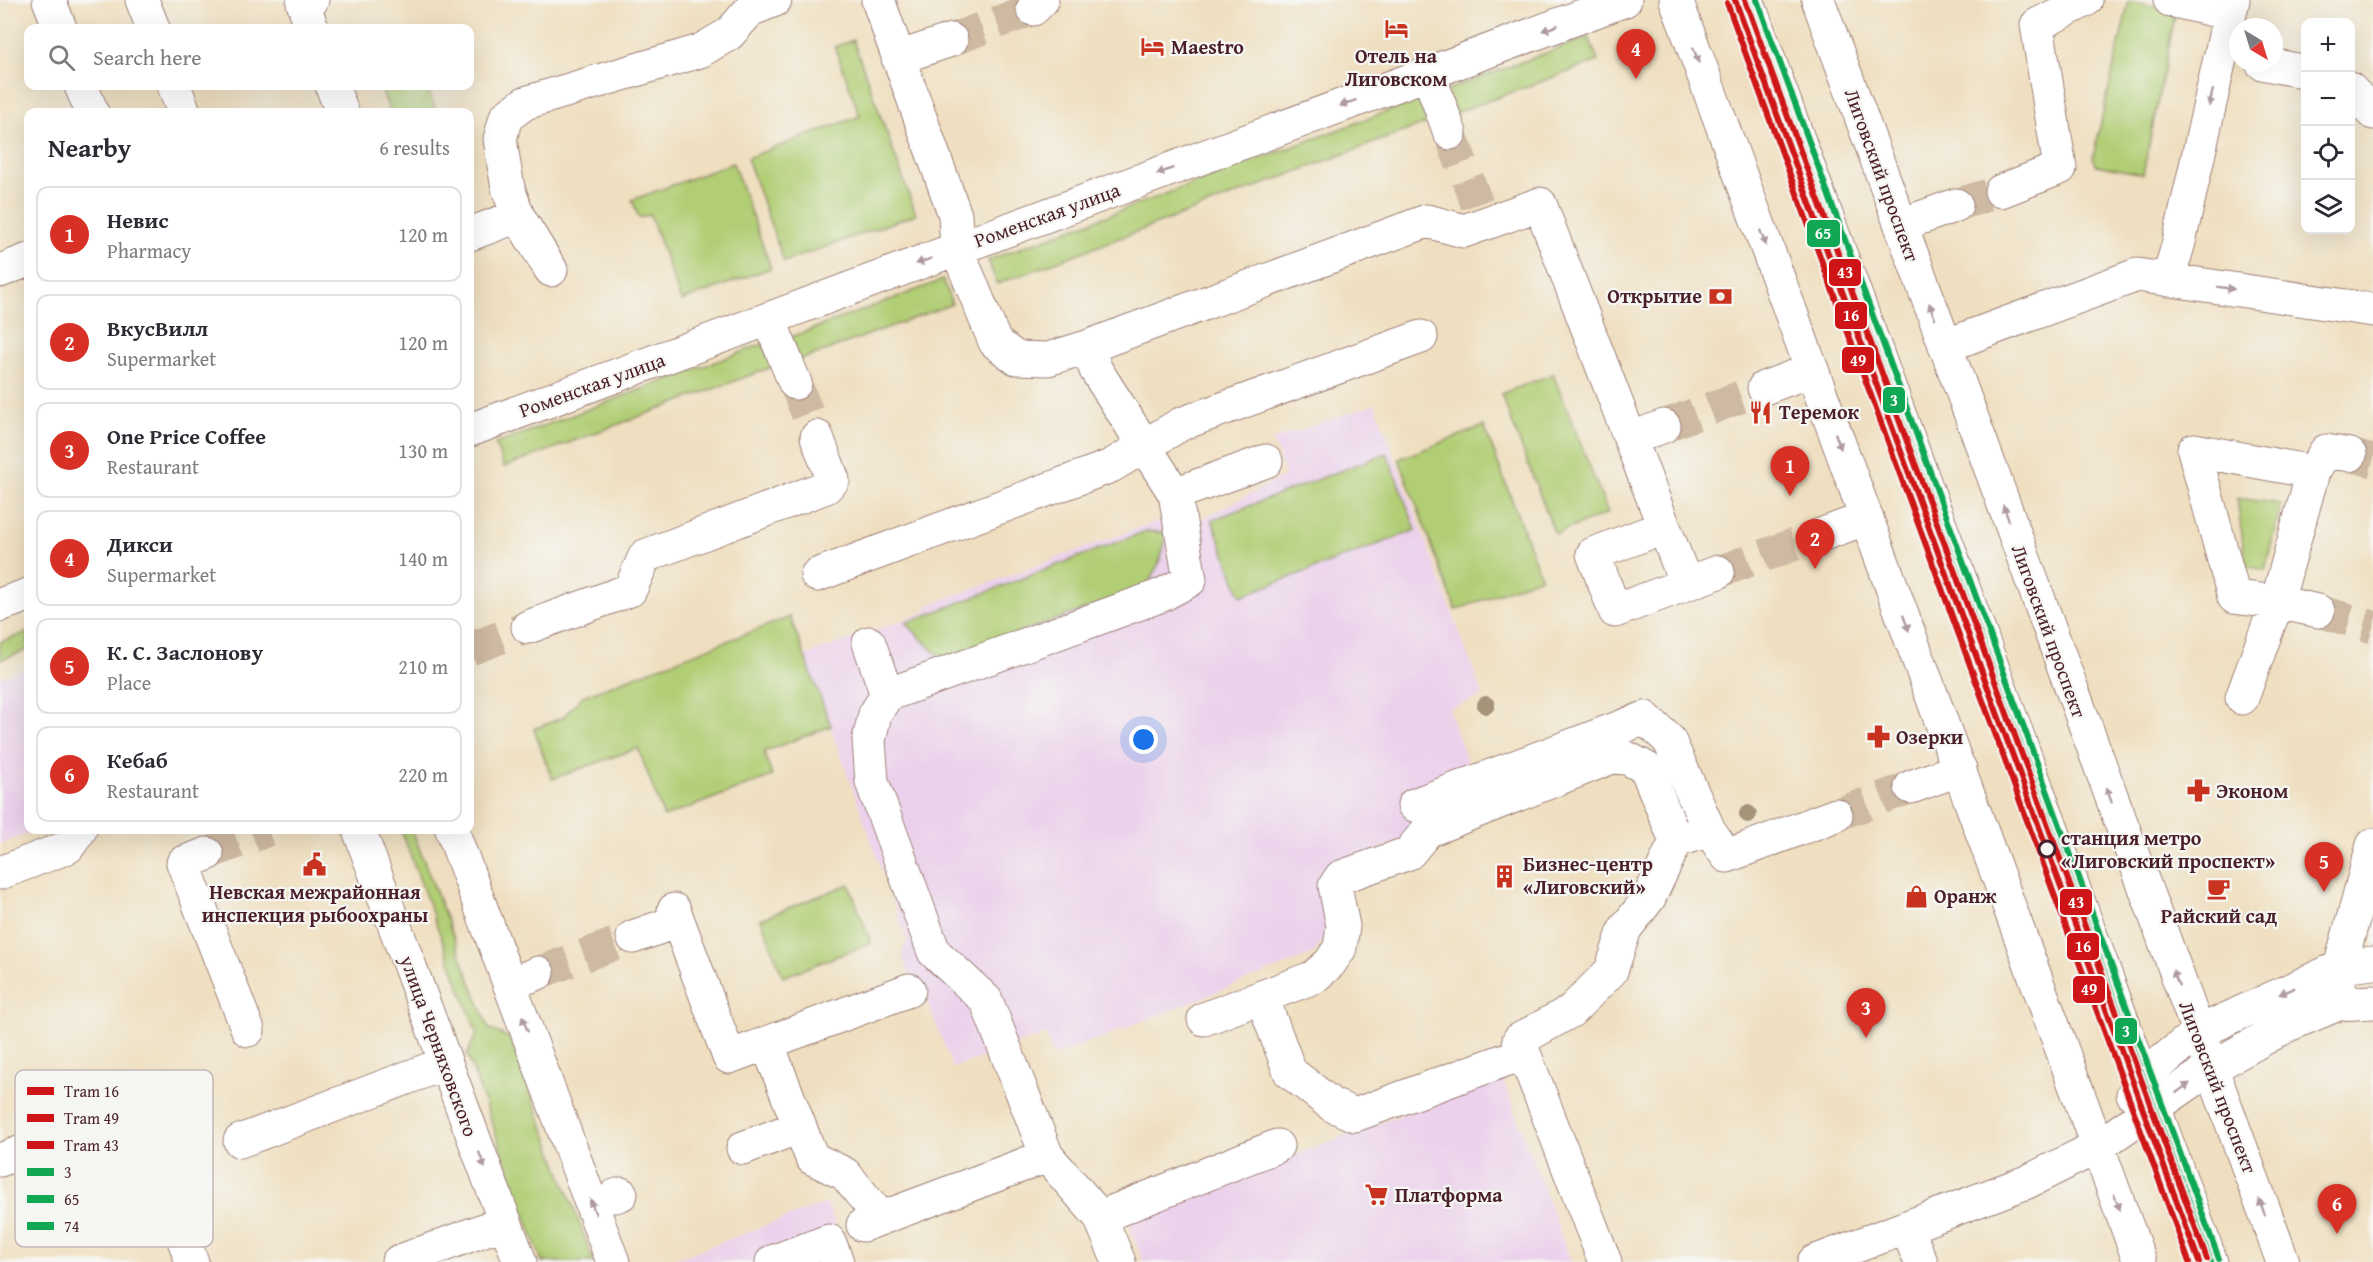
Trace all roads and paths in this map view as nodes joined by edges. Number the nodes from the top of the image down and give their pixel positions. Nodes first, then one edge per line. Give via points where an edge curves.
1 (50, 0) edge
2 (142, 0) edge
3 (312, 0) edge
4 (878, 0) edge
5 (1625, 0) edge
6 (1676, 0) edge
7 (1747, 0) edge
8 (1818, 0) edge
9 (2086, 0) edge
10 (2170, 0) edge
11 (757, 3) edge
12 (2232, 7) edge
13 (59, 24) edge
14 (151, 24) edge
15 (311, 24) edge
16 (951, 40) tunnel mouth
17 (898, 58) junction
18 (2229, 60) edge
19 (2283, 67) edge
20 (2296, 70) dead end
21 (1428, 73) junction
22 (83, 90) edge
23 (176, 90) edge
24 (334, 90) edge
25 (2355, 94) edge
26 (90, 108) edge
27 (182, 108) edge
28 (340, 108) edge
29 (2373, 113) edge
30 (1450, 133) tunnel mouth
31 (2001, 191) tunnel mouth
32 (1956, 205) tunnel mouth
33 (518, 216) junction
34 (1901, 225) junction
35 (474, 232) edge
36 (957, 249) junction
37 (24, 262) edge
38 (551, 270) dead end
39 (0, 271) edge
40 (2168, 280) junction
41 (2373, 310) edge
42 (769, 319) junction
43 (1420, 337) dead end
44 (1087, 346) junction
45 (1945, 346) junction
46 (1812, 370) junction
47 (795, 383) tunnel mouth
48 (1764, 388) tunnel mouth
49 (1664, 426) tunnel mouth
50 (474, 429) edge
51 (817, 437) tunnel mouth
52 (1630, 438) junction
53 (1144, 446) junction
54 (2350, 455) tunnel mouth
55 (1266, 461) dead end
56 (2313, 472) junction
57 (1175, 494) junction
58 (1867, 518) junction
59 (1664, 527) junction
60 (1818, 536) tunnel mouth
61 (1718, 573) tunnel mouth
62 (817, 575) dead end
63 (1686, 585) junction
64 (24, 596) edge
65 (2277, 602) junction
66 (0, 605) edge
67 (2318, 611) tunnel mouth
68 (528, 627) tunnel mouth
69 (869, 643) dead end
70 (887, 695) junction
71 (2242, 698) dead end
72 (1960, 769) junction
73 (1911, 787) tunnel mouth
74 (1414, 805) dead end
75 (1836, 815) tunnel mouth
76 (1709, 830) junction
77 (77, 834) edge
78 (360, 834) edge
79 (454, 834) edge
80 (1676, 841) junction
81 (2373, 845) edge
82 (207, 854) tunnel mouth
83 (0, 873) edge
84 (633, 937) tunnel mouth
85 (2373, 963) edge
86 (2340, 967) junction
87 (909, 990) dead end
88 (1262, 996) junction
89 (2373, 1002) edge
90 (2338, 1004) junction
91 (1204, 1019) dead end
92 (248, 1030) dead end
93 (2197, 1033) junction
94 (767, 1043) junction
95 (1524, 1053) junction
96 (446, 1063) junction
97 (2211, 1068) junction
98 (2144, 1077) junction
99 (2155, 1109) junction
100 (799, 1127) junction
101 (240, 1141) dead end
102 (1277, 1146) dead end
103 (2097, 1147) junction
104 (743, 1148) dead end
105 (15, 1154) edge
106 (1047, 1156) junction
107 (0, 1160) edge
108 (1100, 1217) junction
109 (505, 1222) junction
110 (1906, 1227) junction
111 (186, 1247) edge
112 (192, 1262) edge
113 (398, 1262) edge
114 (520, 1262) edge
115 (613, 1262) edge
116 (772, 1262) edge
117 (837, 1262) edge
118 (1119, 1262) edge
119 (1605, 1262) edge
120 (1814, 1262) edge
121 (1921, 1262) edge
122 (2140, 1262) edge
123 (2211, 1262) edge
124 (2283, 1262) edge

1 - 13 street
2 - 14 street
3 - 15 street via 303,3
4 - 17 street
5 -> 21 street, Роменская улица
6 -> 46 street
7 - 98 street
8 - 34 street, Лиговский проспект
9 - 31 street via 2037,25 2060,168
10 - 12 street
11 - 33 street via 729,34 700,51 525,103 506,117 500,139 508,189
16 - 17 street
17 - 36 street via 955,215
18 -> 40 street
19 - 20 street
21 - 30 street
21 -> 36 street, Роменская улица
22 - 26 street
23 - 27 street
24 - 28 street
25 - 29 street
32 - 34 street
33 - 35 street
33 - 38 street
45 -> 34 street, Лиговский проспект
36 -> 42 street, Роменская улица
36 - 44 street via 994,342 1016,358 1048,359
37 - 39 street
40 -> 41 street
40 - 45 street via 2137,275
42 - 47 street
42 - 50 street, Роменская улица
43 - 53 street via 1181,424
44 - 52 street via 1427,220 1464,231 1480,214 1540,204
44 - 53 street via 1096,370
93 -> 45 street, Лиговский проспект
46 - 48 street
46 -> 58 street
49 - 52 street
51 - 68 street via 833,480 826,487 645,555 630,590
52 - 59 street
53 - 57 street
53 - 62 street via 1111,466
54 - 56 street via 2326,451
55 - 57 street
56 - 65 street
56 - 65 street via 2194,450 2234,597
57 - 70 street via 1190,580 1162,595
58 - 60 street
58 -> 72 street
59 - 63 street
59 - 63 street via 1593,554 1611,602 1615,611
61 - 63 street
64 - 66 street
65 - 67 street
65 - 71 street
69 - 70 street
70 - 106 street via 875,714 869,740 872,782 934,952 986,1000
72 - 73 street
72 - 103 street
74 - 76 street via 1645,718 1669,740
75 - 76 street via 1727,856
76 - 80 street
77 - 83 street via 68,847
78 - 96 street, улица Черняховского
115 -> 79 street via 524,978
80 - 88 street via 1646,768 1627,758 1612,757 1427,831 1409,853 1341,877 1335,886 1343,927 1340,948 1314,976
80 - 95 street via 1649,897 1624,929 1611,971 1571,1011 1519,1040
81 - 86 street
82 - 92 street via 183,863
84 - 94 street via 676,915 729,1057
85 - 86 street
86 - 90 street
86 -> 93 street
87 - 94 street
88 - 91 street
88 - 95 street via 1290,1072 1332,1105 1355,1115
89 - 90 street
90 - 97 street via 2288,1025
93 - 97 street, Лиговский проспект
93 - 98 street
94 - 100 street
95 - 119 street
96 - 101 street
96 -> 109 street, улица Черняховского
99 -> 97 street
124 -> 97 street, Лиговский проспект
98 - 99 street
98 - 103 street
99 - 103 street
99 - 123 street
100 - 104 street
100 - 106 street via 812,1158 845,1174 872,1222
102 - 108 street
103 - 110 street via 2027,1182
103 -> 122 street
105 - 107 street
106 - 108 street
108 - 118 street
109 - 113 street
109 - 114 street, улица Черняховского
110 - 120 street
110 - 121 street
111 - 112 street
116 - 117 street via 830,1241

